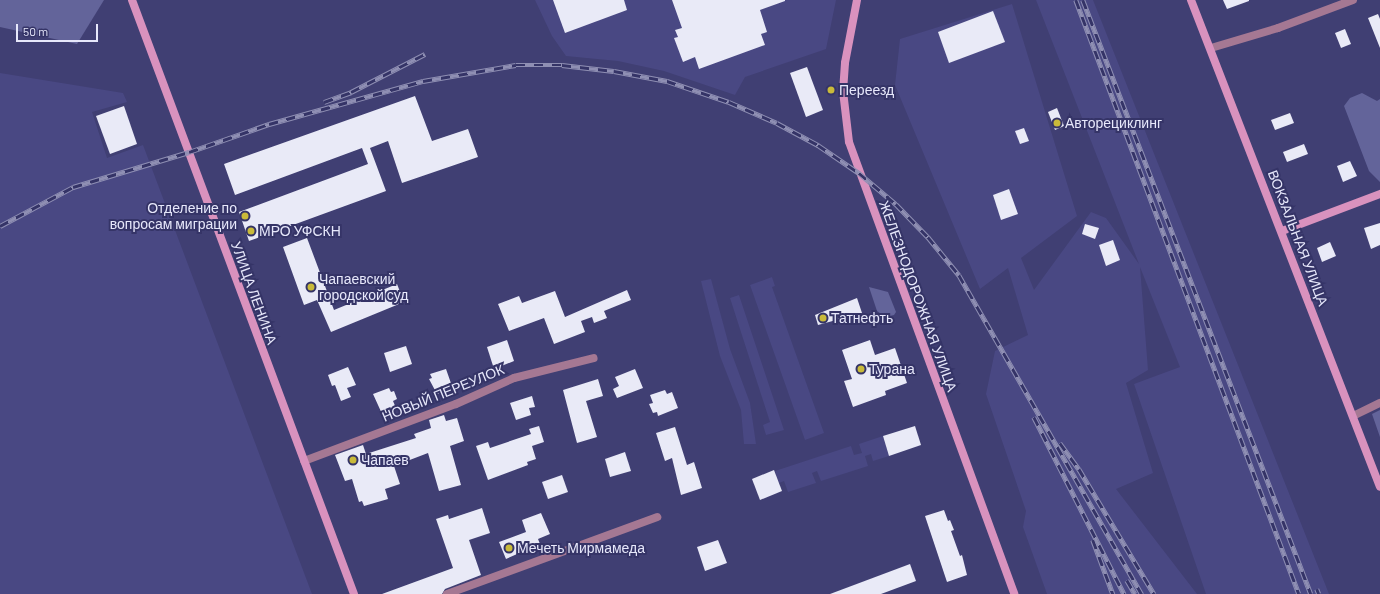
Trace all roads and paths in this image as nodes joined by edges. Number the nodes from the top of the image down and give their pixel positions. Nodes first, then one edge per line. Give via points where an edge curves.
1 (132, 0) edge
2 (857, 0) edge
3 (1191, 0) edge
4 (1353, 0) edge
5 (1211, 48) junction
6 (1380, 194) edge
7 (1282, 231) junction
8 (594, 358) dead end
9 (1380, 403) edge
10 (1353, 416) junction
11 (304, 461) junction
12 (1380, 487) edge
13 (657, 517) dead end
14 (354, 594) edge
15 (447, 594) edge
16 (1014, 594) edge

1 - 11 street, УЛИЦА ЛЕНИНА
2 - 16 street, ЖЕЛЕЗНОДОРОЖНАЯ УЛИЦА via 845,63 844,84 849,142
3 - 5 street, ВОКЗАЛЬНАЯ УЛИЦА
4 - 5 street via 1278,28
5 - 7 street, ВОКЗАЛЬНАЯ УЛИЦА
6 - 7 street
7 - 10 street, ВОКЗАЛЬНАЯ УЛИЦА
8 - 11 street, НОВЫЙ ПЕРЕУЛОК via 514,378 456,404
9 - 10 street
10 - 12 street, ВОКЗАЛЬНАЯ УЛИЦА
11 - 14 street, УЛИЦА ЛЕНИНА
13 - 15 street

